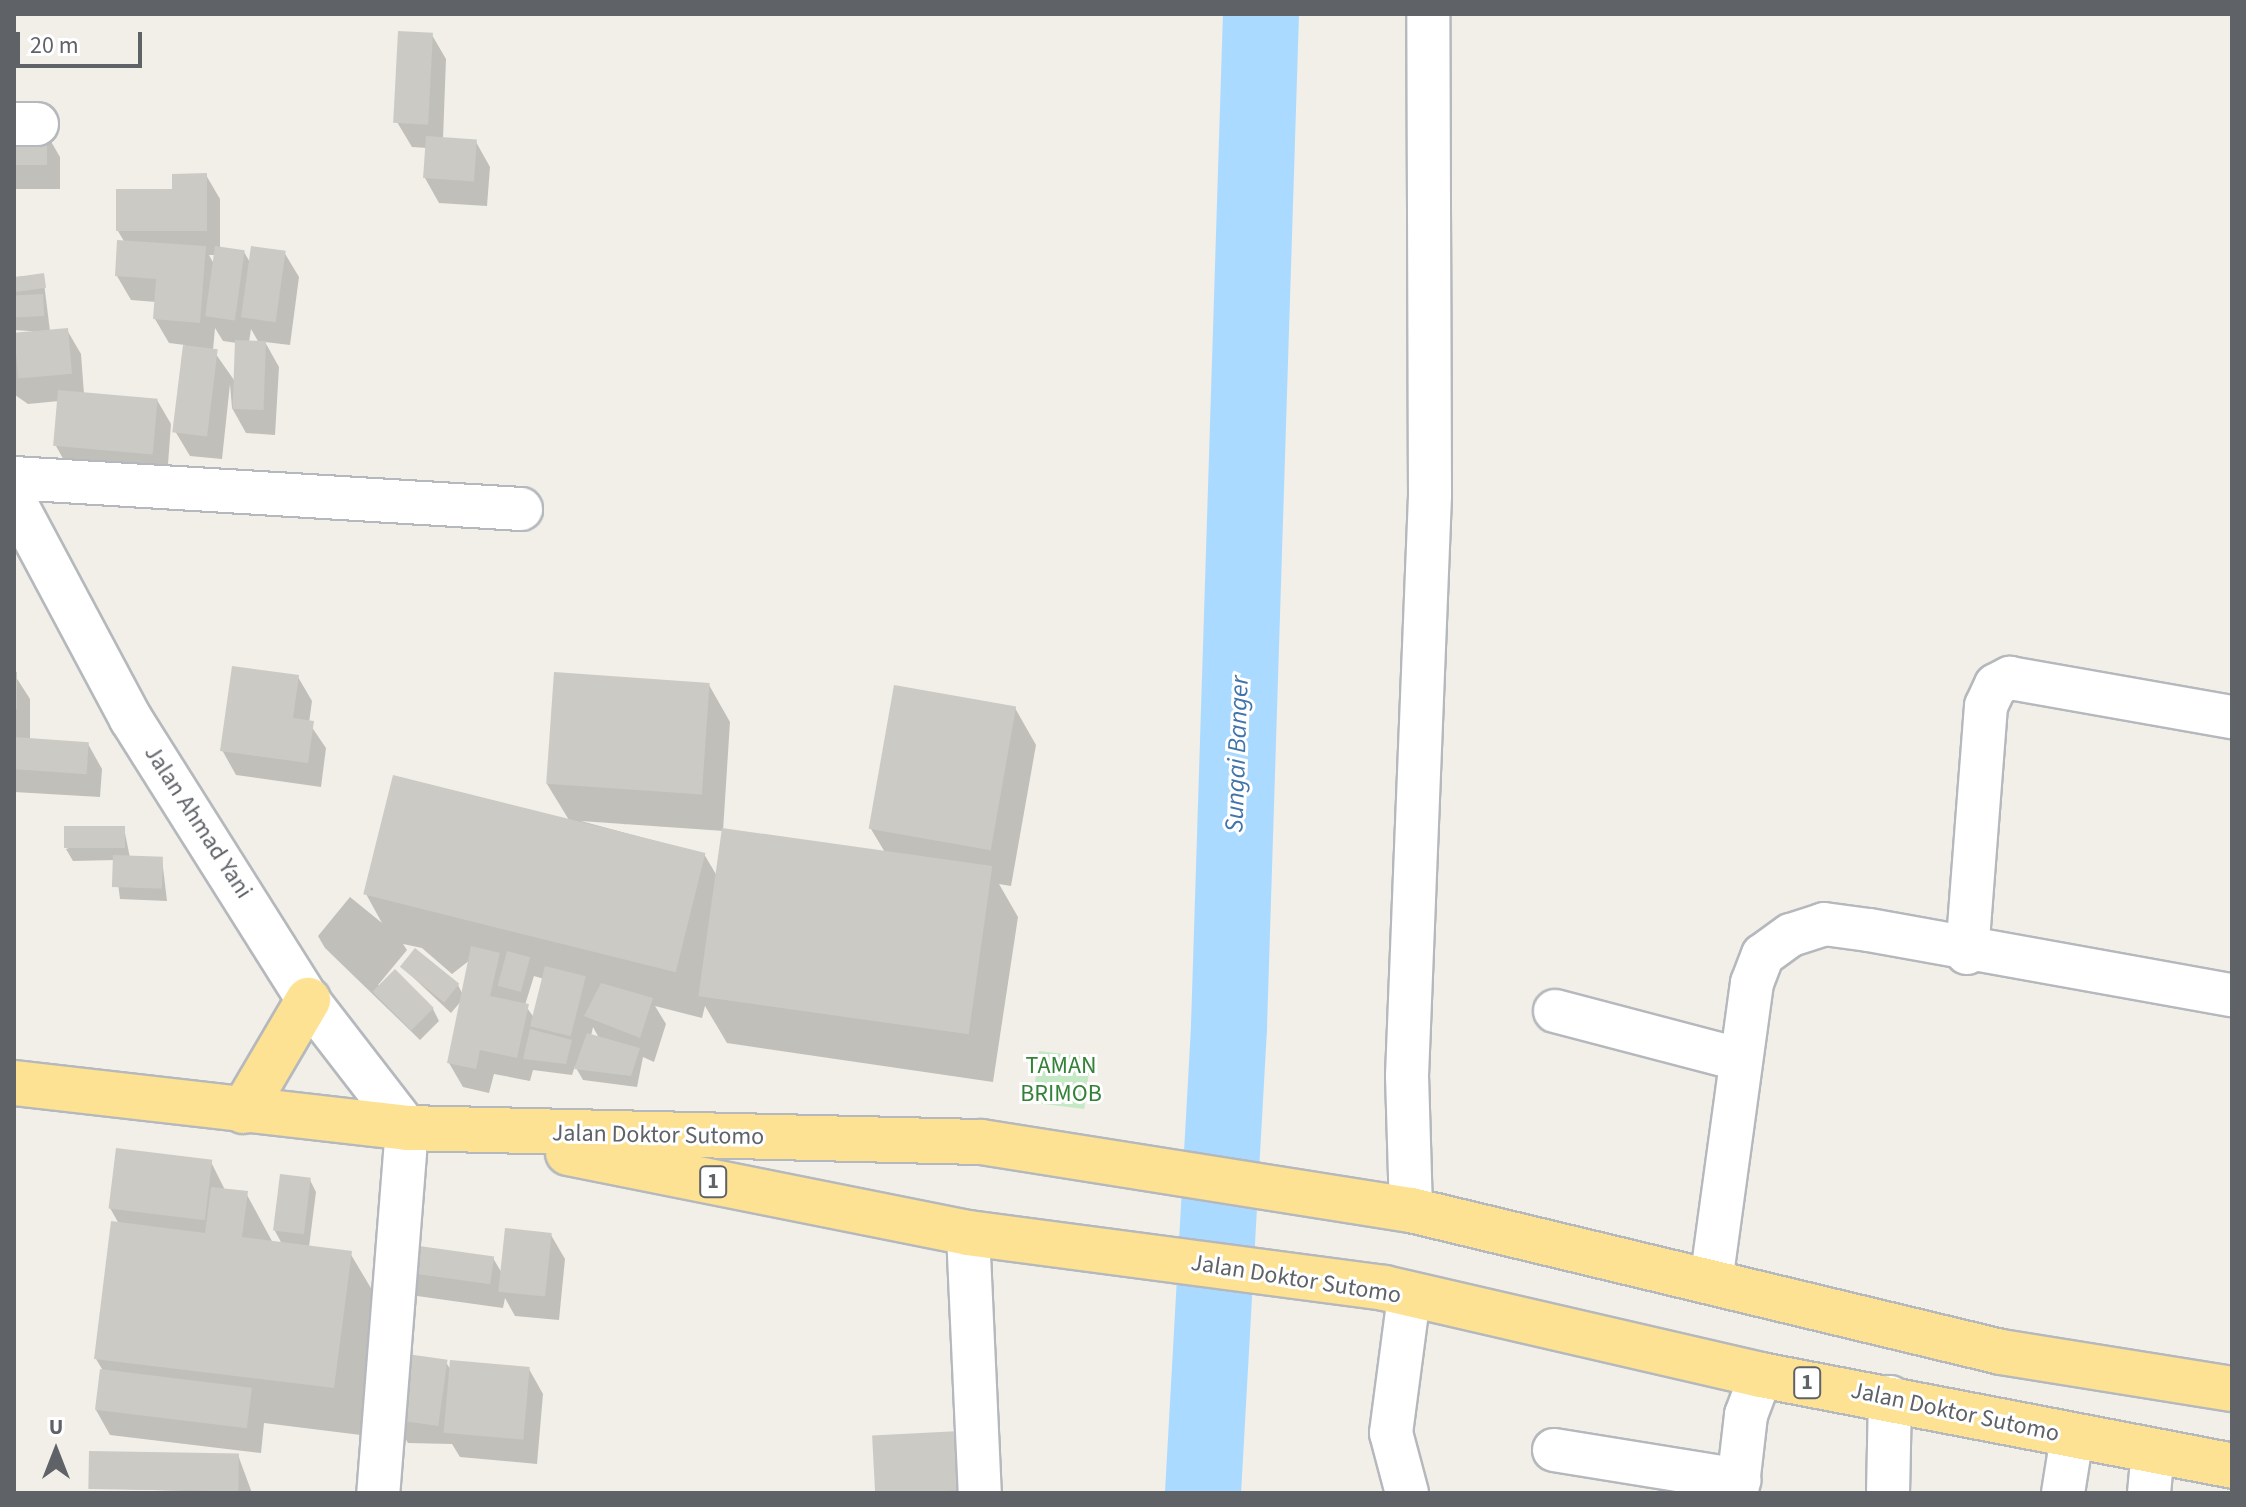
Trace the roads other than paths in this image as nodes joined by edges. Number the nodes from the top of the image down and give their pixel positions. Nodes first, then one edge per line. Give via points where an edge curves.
1 (1428, 14) edge
2 (14, 478) edge
3 (14, 500) edge
4 (521, 509) dead end
5 (2232, 717) edge
6 (1967, 953) junction
7 (2232, 995) edge
8 (308, 1000) junction
9 (1555, 1011) dead end
10 (1738, 1059) junction
11 (14, 1083) edge
12 (243, 1111) junction
13 (407, 1128) junction
14 (452, 1130) junction
15 (1403, 1210) junction
16 (971, 1234) junction
17 (1711, 1282) junction
18 (1396, 1292) junction
19 (1761, 1375) junction
20 (2232, 1389) edge
21 (1890, 1397) junction
22 (2072, 1437) junction
23 (1554, 1450) dead end
24 (2232, 1466) edge
25 (2151, 1472) edge
26 (1739, 1486) edge
27 (378, 1493) edge
28 (980, 1493) edge
29 (1407, 1493) edge
30 (1888, 1493) edge
31 (2063, 1493) edge

1 - 15 street via 1430,495
2 - 4 street
3 - 8 street, Jalan Ahmad Yani via 131,719
5 - 6 street via 2010,678 1996,685 1986,706
6 - 7 street
6 - 10 street via 1824,924 1791,935 1763,955
8 - 12 highway
8 - 13 street, Jalan Ahmad Yani
9 - 10 street
10 - 17 street
11 - 12 highway, Jalan Doktor Sutomo / 1
12 - 13 highway, Jalan Doktor Sutomo / 1
13 - 14 highway, Jalan Doktor Sutomo / 1
13 - 27 street
14 - 15 highway, Jalan Doktor Sutomo / 1 via 981,1142
14 - 16 highway, Jalan Doktor Sutomo / 1
15 - 17 highway, Jalan Doktor Sutomo / 1
16 - 18 highway, Jalan Doktor Sutomo / 1
16 - 28 street
17 - 20 highway, Jalan Doktor Sutomo / 1 via 2001,1352
18 - 19 highway, Jalan Doktor Sutomo / 1
18 - 29 street via 1391,1433
19 - 21 highway, Jalan Doktor Sutomo / 1
19 - 26 street via 1746,1415
21 - 22 highway, Jalan Doktor Sutomo / 1
21 - 30 street
22 - 25 highway, Jalan Doktor Sutomo / 1
22 - 31 street
23 - 26 street
24 - 25 highway, Jalan Doktor Sutomo / 1

